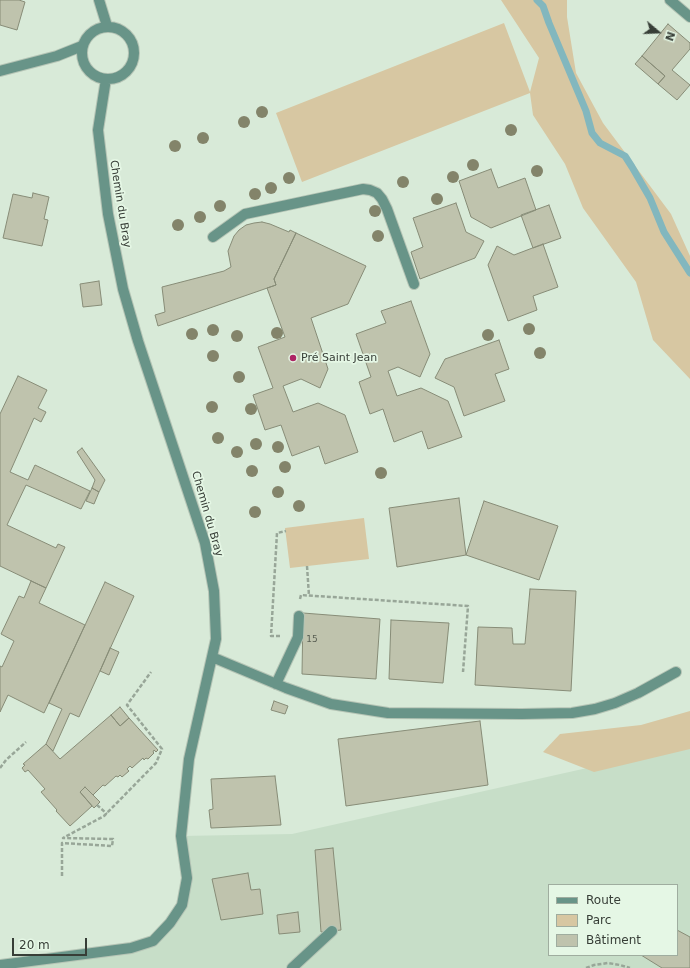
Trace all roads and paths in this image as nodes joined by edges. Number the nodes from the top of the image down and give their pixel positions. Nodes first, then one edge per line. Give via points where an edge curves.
1 (99, 0) edge
2 (670, 0) edge
3 (690, 17) edge
4 (107, 26) junction
5 (82, 46) junction
6 (0, 71) edge
7 (106, 80) junction
8 (214, 237) dead end
9 (414, 284) dead end
10 (286, 532) dead end
11 (307, 566) dead end
12 (309, 596) junction
13 (299, 616) joint
14 (298, 637) junction
15 (212, 657) junction
16 (151, 672) dead end
17 (463, 672) dead end
18 (676, 672) dead end
19 (276, 684) junction
20 (26, 742) dead end
21 (0, 768) edge
22 (97, 805) dead end
23 (107, 814) junction
24 (62, 876) dead end
25 (332, 931) dead end
26 (0, 965) edge
27 (620, 966) edge
28 (292, 968) edge
29 (586, 968) edge
30 (630, 968) edge

1 - 4 street
2 - 3 street
4 - 5 street via 91,32
4 - 7 street via 115,27 130,37 134,53 133,62 126,72 114,79
5 - 6 street via 57,56
5 - 7 street via 82,62 86,68 91,74
7 - 15 street, Chemin du Bray via 98,130 108,214 123,289 138,341 205,543 214,591 216,638
8 - 9 street via 246,214 363,189 370,190 377,193 387,209
10 - 14 path via 278,533 271,636
11 - 12 path
12 - 13 path via 301,595
12 - 17 path via 468,606
13 - 14 street
14 - 19 street
15 - 19 street
15 - 26 street, Chemin du Bray via 189,759 183,806 181,836 187,878 182,905 170,923 153,941 131,948
16 - 23 path via 127,705 162,749 156,763
18 - 19 street via 615,703 572,713 388,713 331,704
20 - 21 path
22 - 23 path
23 - 24 path via 63,838 113,839 112,846 62,843
25 - 28 street
27 - 29 path via 608,963
27 - 30 path

